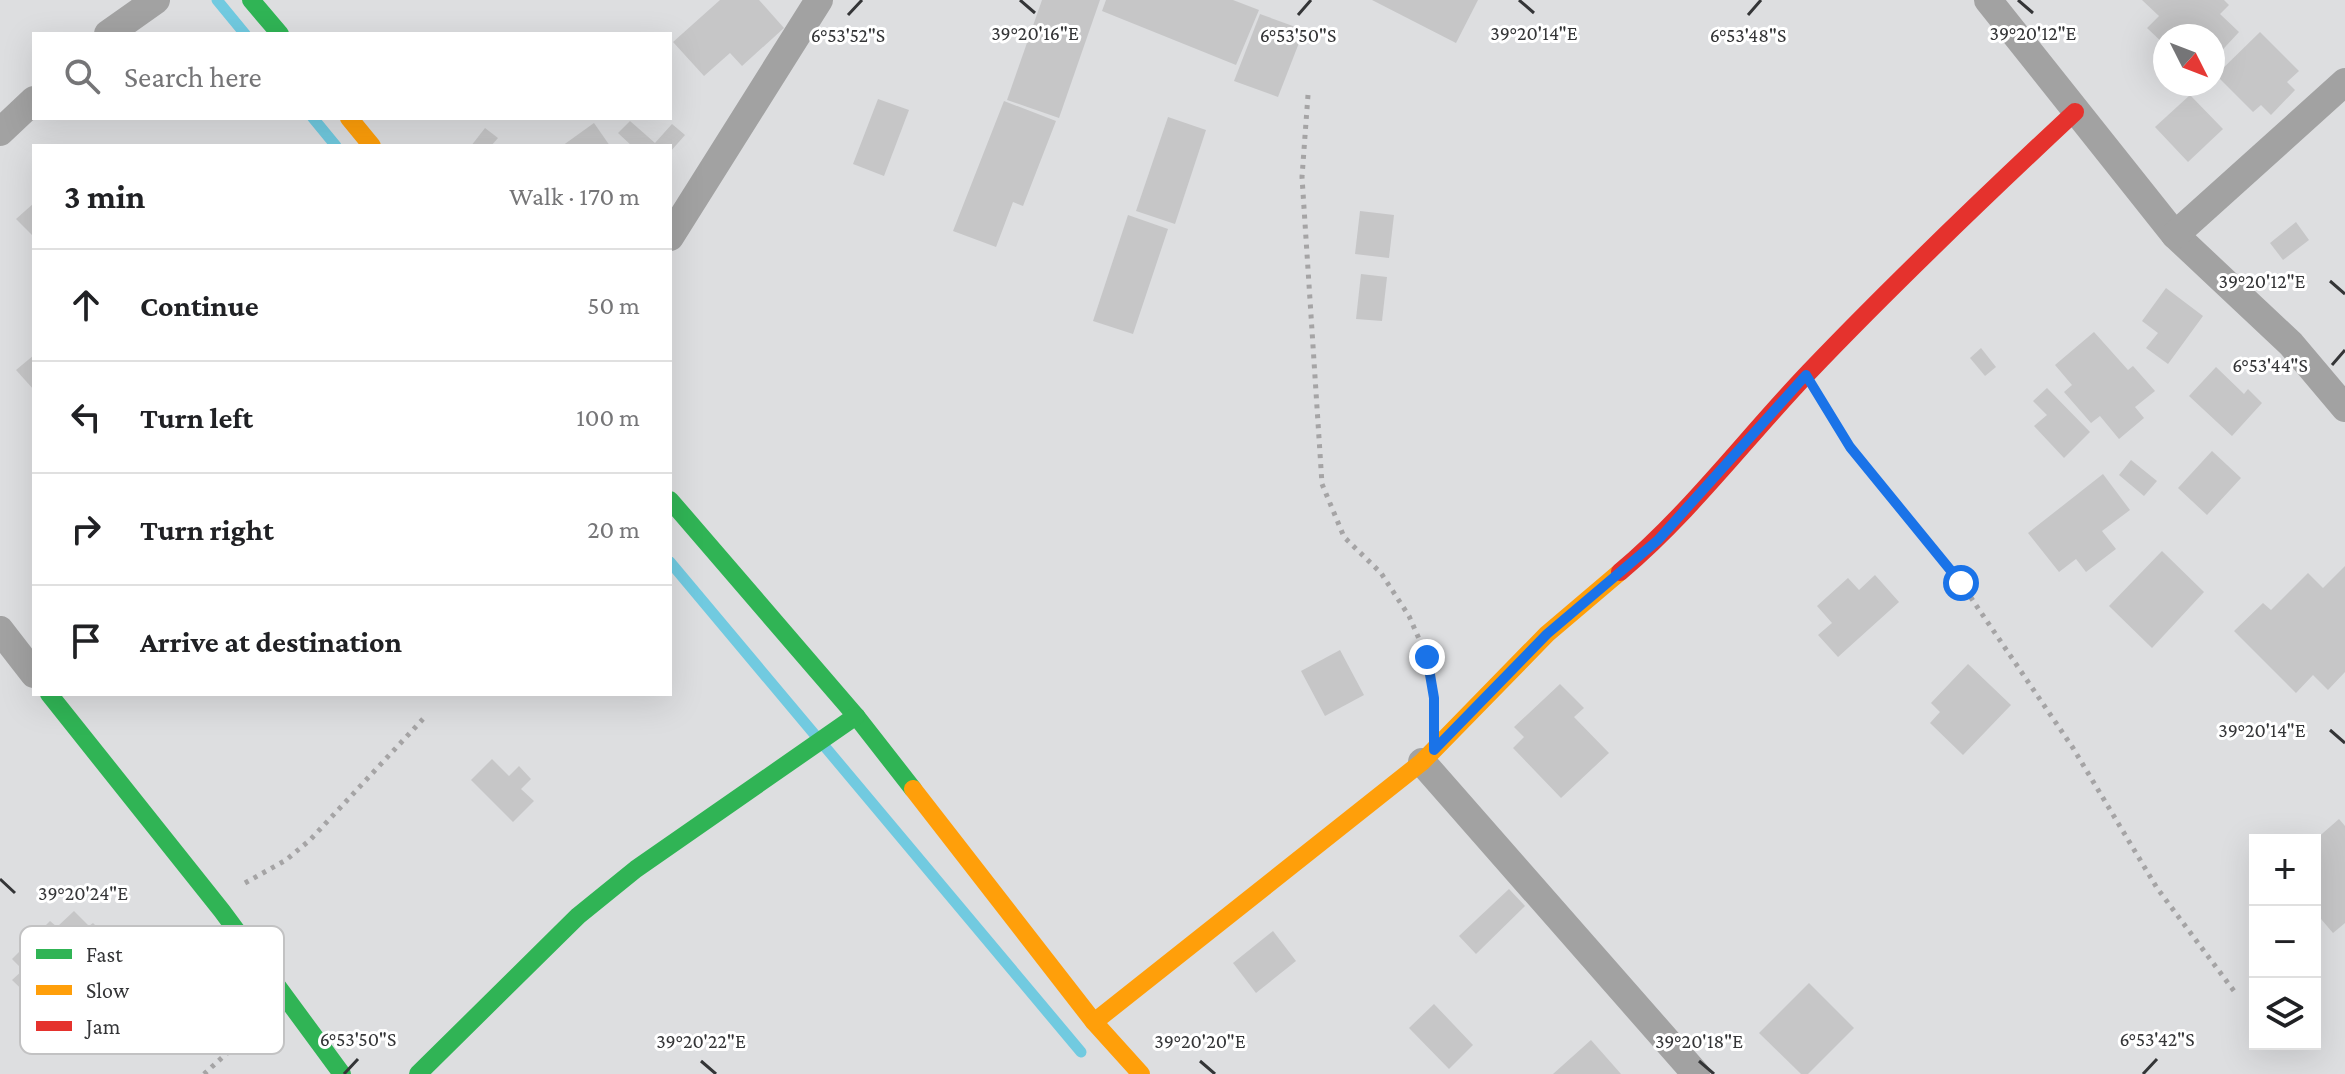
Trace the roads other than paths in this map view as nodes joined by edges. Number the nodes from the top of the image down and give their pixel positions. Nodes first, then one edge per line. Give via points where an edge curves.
1 (156, 0) edge
2 (251, 0) edge
3 (819, 0) edge
4 (1988, 0) edge
5 (111, 32) edge
6 (278, 32) edge
7 (2345, 82) edge
8 (32, 102) edge
9 (2075, 112) junction
10 (351, 120) edge
11 (0, 132) edge
12 (370, 144) edge
13 (672, 234) edge
14 (2175, 235) junction
15 (2345, 408) edge
16 (672, 502) edge
17 (0, 630) edge
18 (32, 671) edge
19 (51, 696) edge
20 (856, 716) junction
21 (1428, 756) junction
22 (233, 926) edge
23 (284, 994) edge
24 (1094, 1022) junction
25 (342, 1074) edge
26 (418, 1074) edge
27 (1141, 1074) edge
28 (1696, 1074) edge

1 - 5 street
2 - 6 street
3 - 13 street
4 - 9 street
7 - 14 street
8 - 11 street
9 - 14 street
9 - 21 street via 1949,229 1806,375 1658,540 1547,634
10 - 12 street
14 - 15 street via 2291,344
16 - 20 street
17 - 18 street
19 - 22 street
20 - 24 street
20 - 26 street via 636,869 578,916
21 - 24 street
21 - 28 street
23 - 25 street
24 - 27 street

